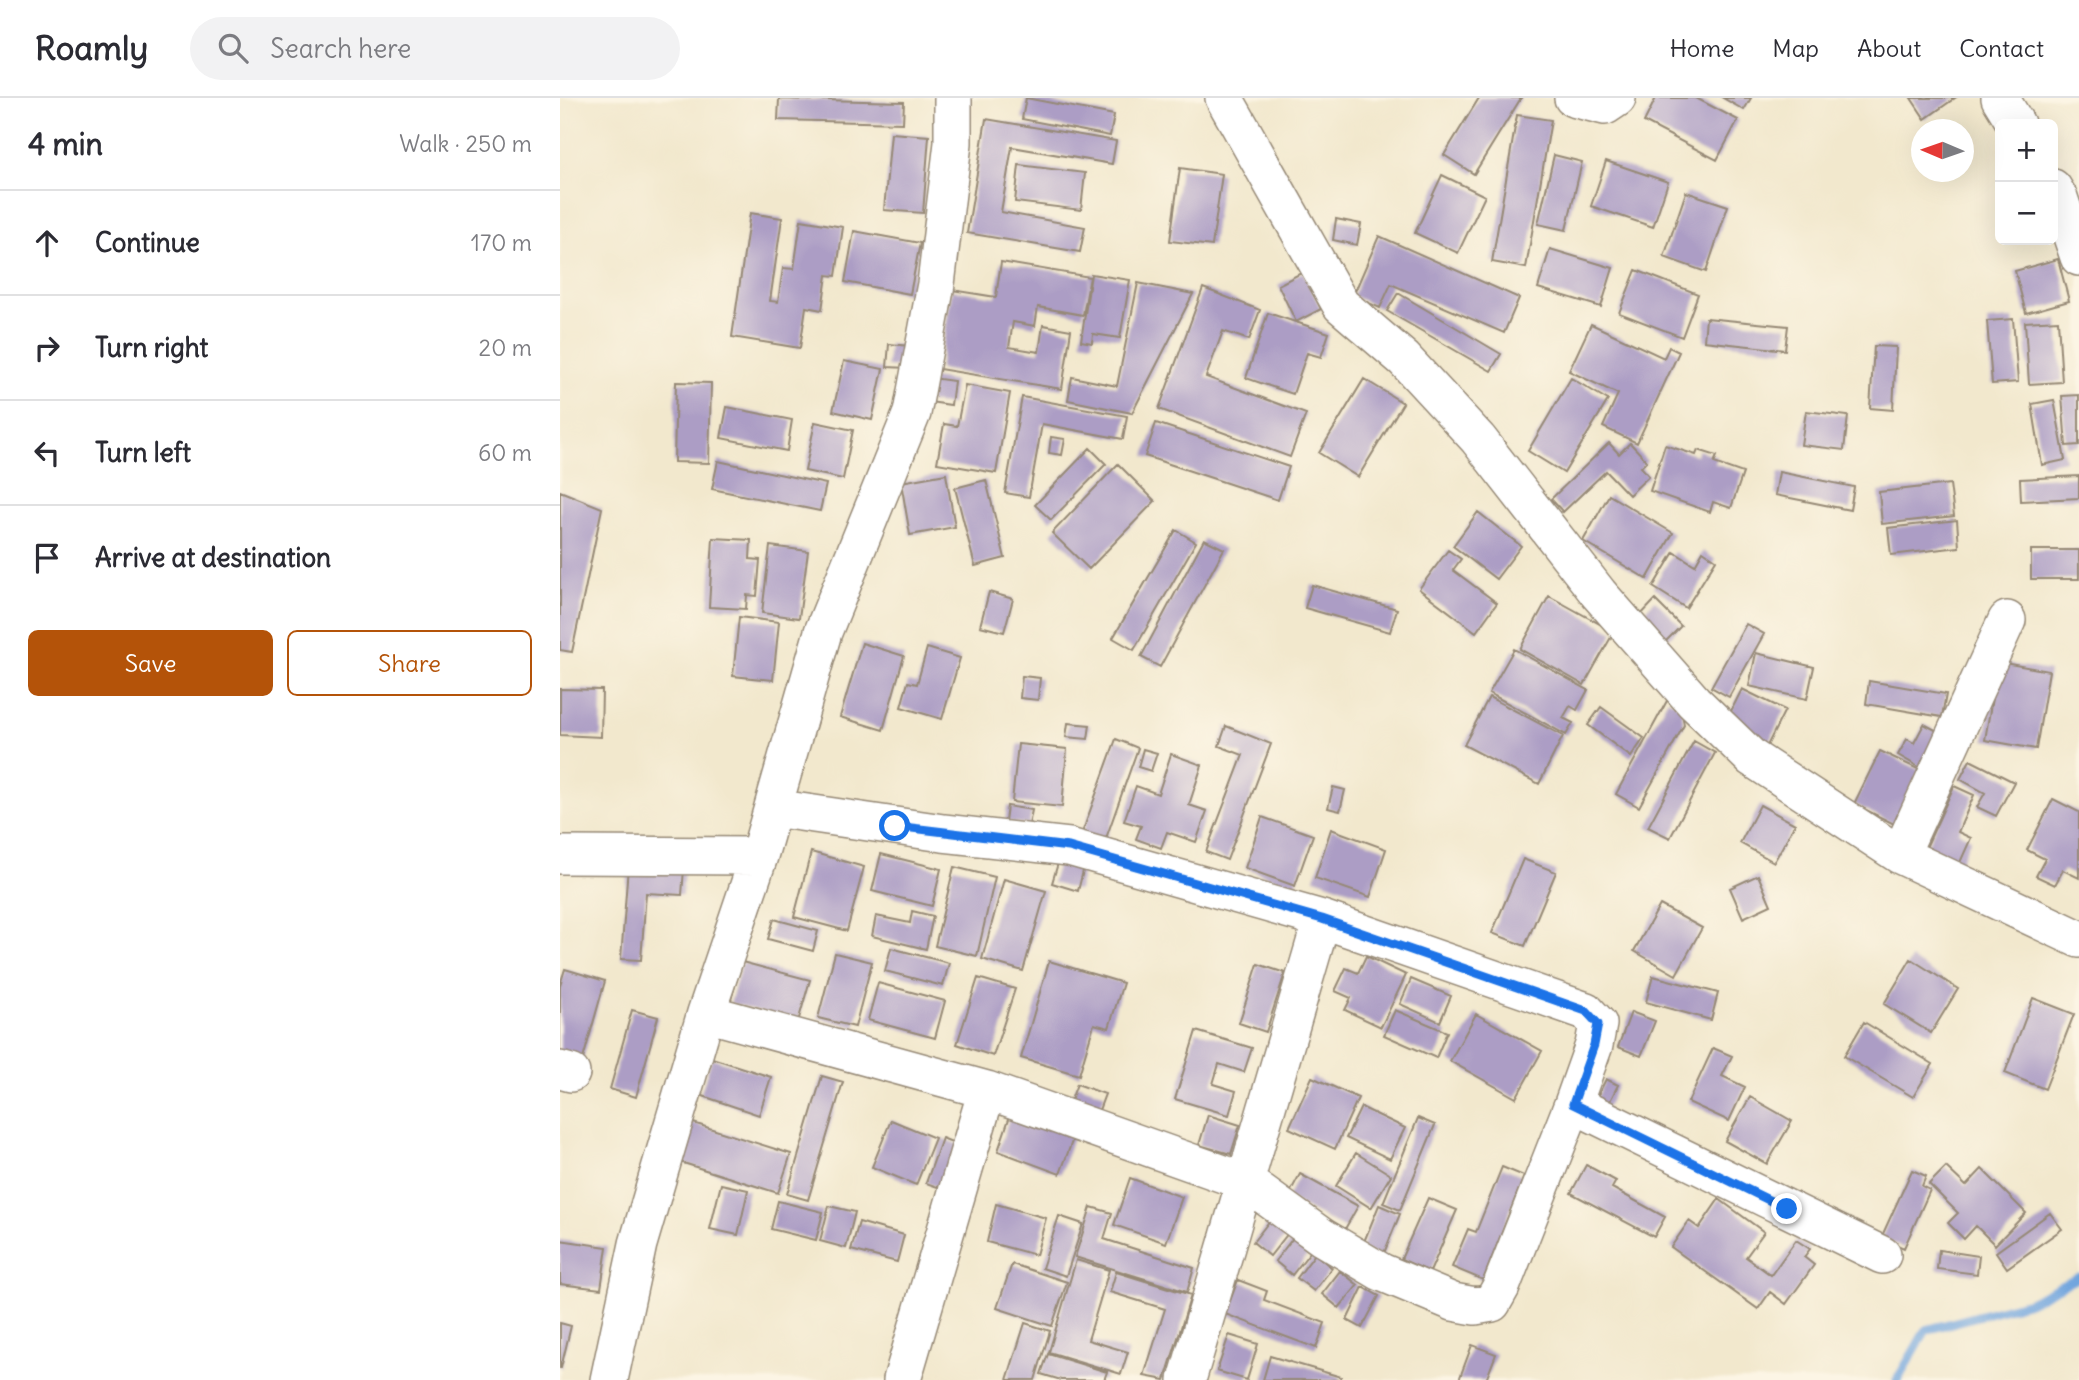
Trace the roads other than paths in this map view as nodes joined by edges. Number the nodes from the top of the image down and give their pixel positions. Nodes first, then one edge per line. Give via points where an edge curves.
1 (953, 98) edge
2 (1224, 98) edge
3 (1573, 98) edge
4 (1618, 98) edge
5 (2000, 98) edge
6 (2013, 119) edge
7 (2058, 201) edge
8 (2079, 257) edge
9 (2007, 620) dead end
10 (773, 808) junction
11 (560, 855) edge
12 (1900, 855) junction
13 (759, 856) junction
14 (1322, 919) junction
15 (2079, 939) edge
16 (706, 1013) junction
17 (987, 1090) junction
18 (1573, 1104) junction
19 (1246, 1182) junction
20 (1882, 1255) dead end
21 (608, 1380) edge
22 (902, 1380) edge
23 (1187, 1380) edge

1 - 10 street via 953,143 936,284 912,413 823,632
2 - 12 street via 1341,305 1404,359 1478,439 1599,594 1694,702 1752,758
3 - 4 street via 1605,106
5 - 6 street
7 - 8 street
9 - 12 street
10 - 13 street
10 - 14 street via 1069,847
11 - 13 street
12 - 15 street
13 - 16 street
14 - 18 street via 1586,1011 1598,1024
14 - 19 street
16 - 17 street
16 - 21 street via 638,1244
17 - 19 street
17 - 22 street
18 - 19 street via 1492,1303 1453,1302 1381,1272 1322,1237
18 - 20 street
19 - 23 street

